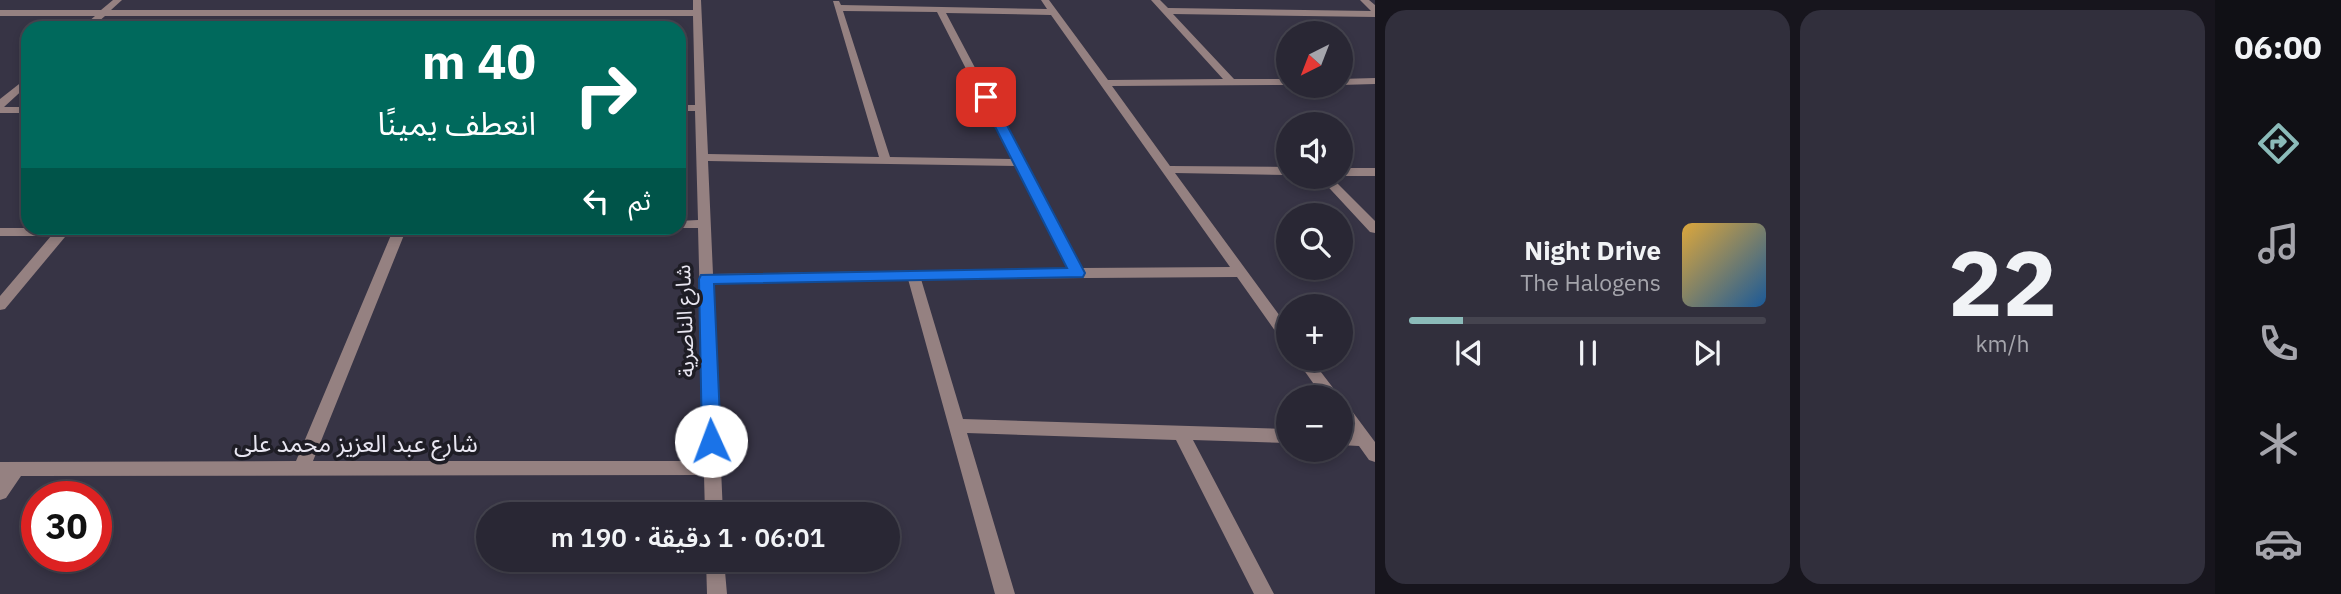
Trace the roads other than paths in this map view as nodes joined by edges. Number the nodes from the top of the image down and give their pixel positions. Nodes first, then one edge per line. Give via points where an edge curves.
1 (118, 0) edge
2 (327, 0) edge
3 (500, 0) edge
4 (1045, 0) edge
5 (1155, 0) edge
6 (1364, 0) edge
7 (836, 4) edge
8 (697, 7) edge
9 (940, 9) junction
10 (1165, 11) junction
11 (1054, 12) junction
12 (1375, 12) edge
13 (0, 13) edge
14 (103, 13) junction
15 (316, 13) junction
16 (494, 14) junction
17 (94, 21) edge
18 (1375, 81) edge
19 (1231, 82) junction
20 (1276, 82) edge
21 (1353, 82) edge
22 (1107, 83) junction
23 (21, 87) edge
24 (0, 108) edge
25 (686, 108) edge
26 (701, 108) junction
27 (21, 110) edge
28 (702, 157) junction
29 (886, 162) junction
30 (1020, 163) junction
31 (1167, 169) junction
32 (1276, 171) edge
33 (1353, 172) edge
34 (1375, 172) edge
35 (1337, 189) edge
36 (686, 225) edge
37 (704, 225) junction
38 (1375, 229) edge
39 (0, 232) edge
40 (21, 232) edge
41 (59, 235) edge
42 (397, 235) edge
43 (1238, 272) junction
44 (1077, 273) junction
45 (913, 274) junction
46 (706, 279) junction
47 (0, 305) edge
48 (1276, 322) edge
49 (1353, 425) edge
50 (955, 426) junction
51 (1180, 431) junction
52 (1276, 435) edge
53 (1353, 439) edge
54 (1364, 439) junction
55 (1375, 455) edge
56 (302, 468) junction
57 (712, 468) junction
58 (8, 469) edge
59 (0, 492) edge
60 (713, 502) edge
61 (716, 572) edge
62 (717, 594) edge
63 (1005, 594) edge
64 (1264, 594) edge

1 - 14 street
2 - 15 street
3 - 16 street
4 - 11 street
5 - 10 street
6 - 12 street
7 - 9 street
7 - 29 street
8 - 16 street
8 - 26 street, شارع الناصرية
9 - 11 street
9 - 30 street
10 - 12 street
10 - 19 street
11 - 22 street
13 - 14 street
14 - 15 street
14 - 17 street
15 - 16 street
18 - 21 street
19 - 20 street
19 - 22 street
22 - 31 street
23 - 24 street
24 - 27 street
25 - 26 street
26 - 28 street, شارع الناصرية
28 - 29 street
28 - 37 street, شارع الناصرية
29 - 30 street
30 - 44 street
31 - 32 street
31 - 43 street
33 - 34 street
35 - 38 street
36 - 37 street
37 - 46 street, شارع الناصرية
39 - 40 street
41 - 47 street
42 - 56 street
43 - 44 street
43 - 48 street
44 - 45 street
45 - 46 street
45 - 50 street
46 - 57 street, شارع الناصرية
49 - 54 street
50 - 51 street
50 - 63 street
51 - 52 street
51 - 64 street
53 - 54 street
54 - 55 street
56 - 57 street, شارع عبد العزيز محمد على
56 - 58 street, شارع عبد العزيز محمد على
57 - 60 street, شارع الناصرية
58 - 59 street
61 - 62 street

